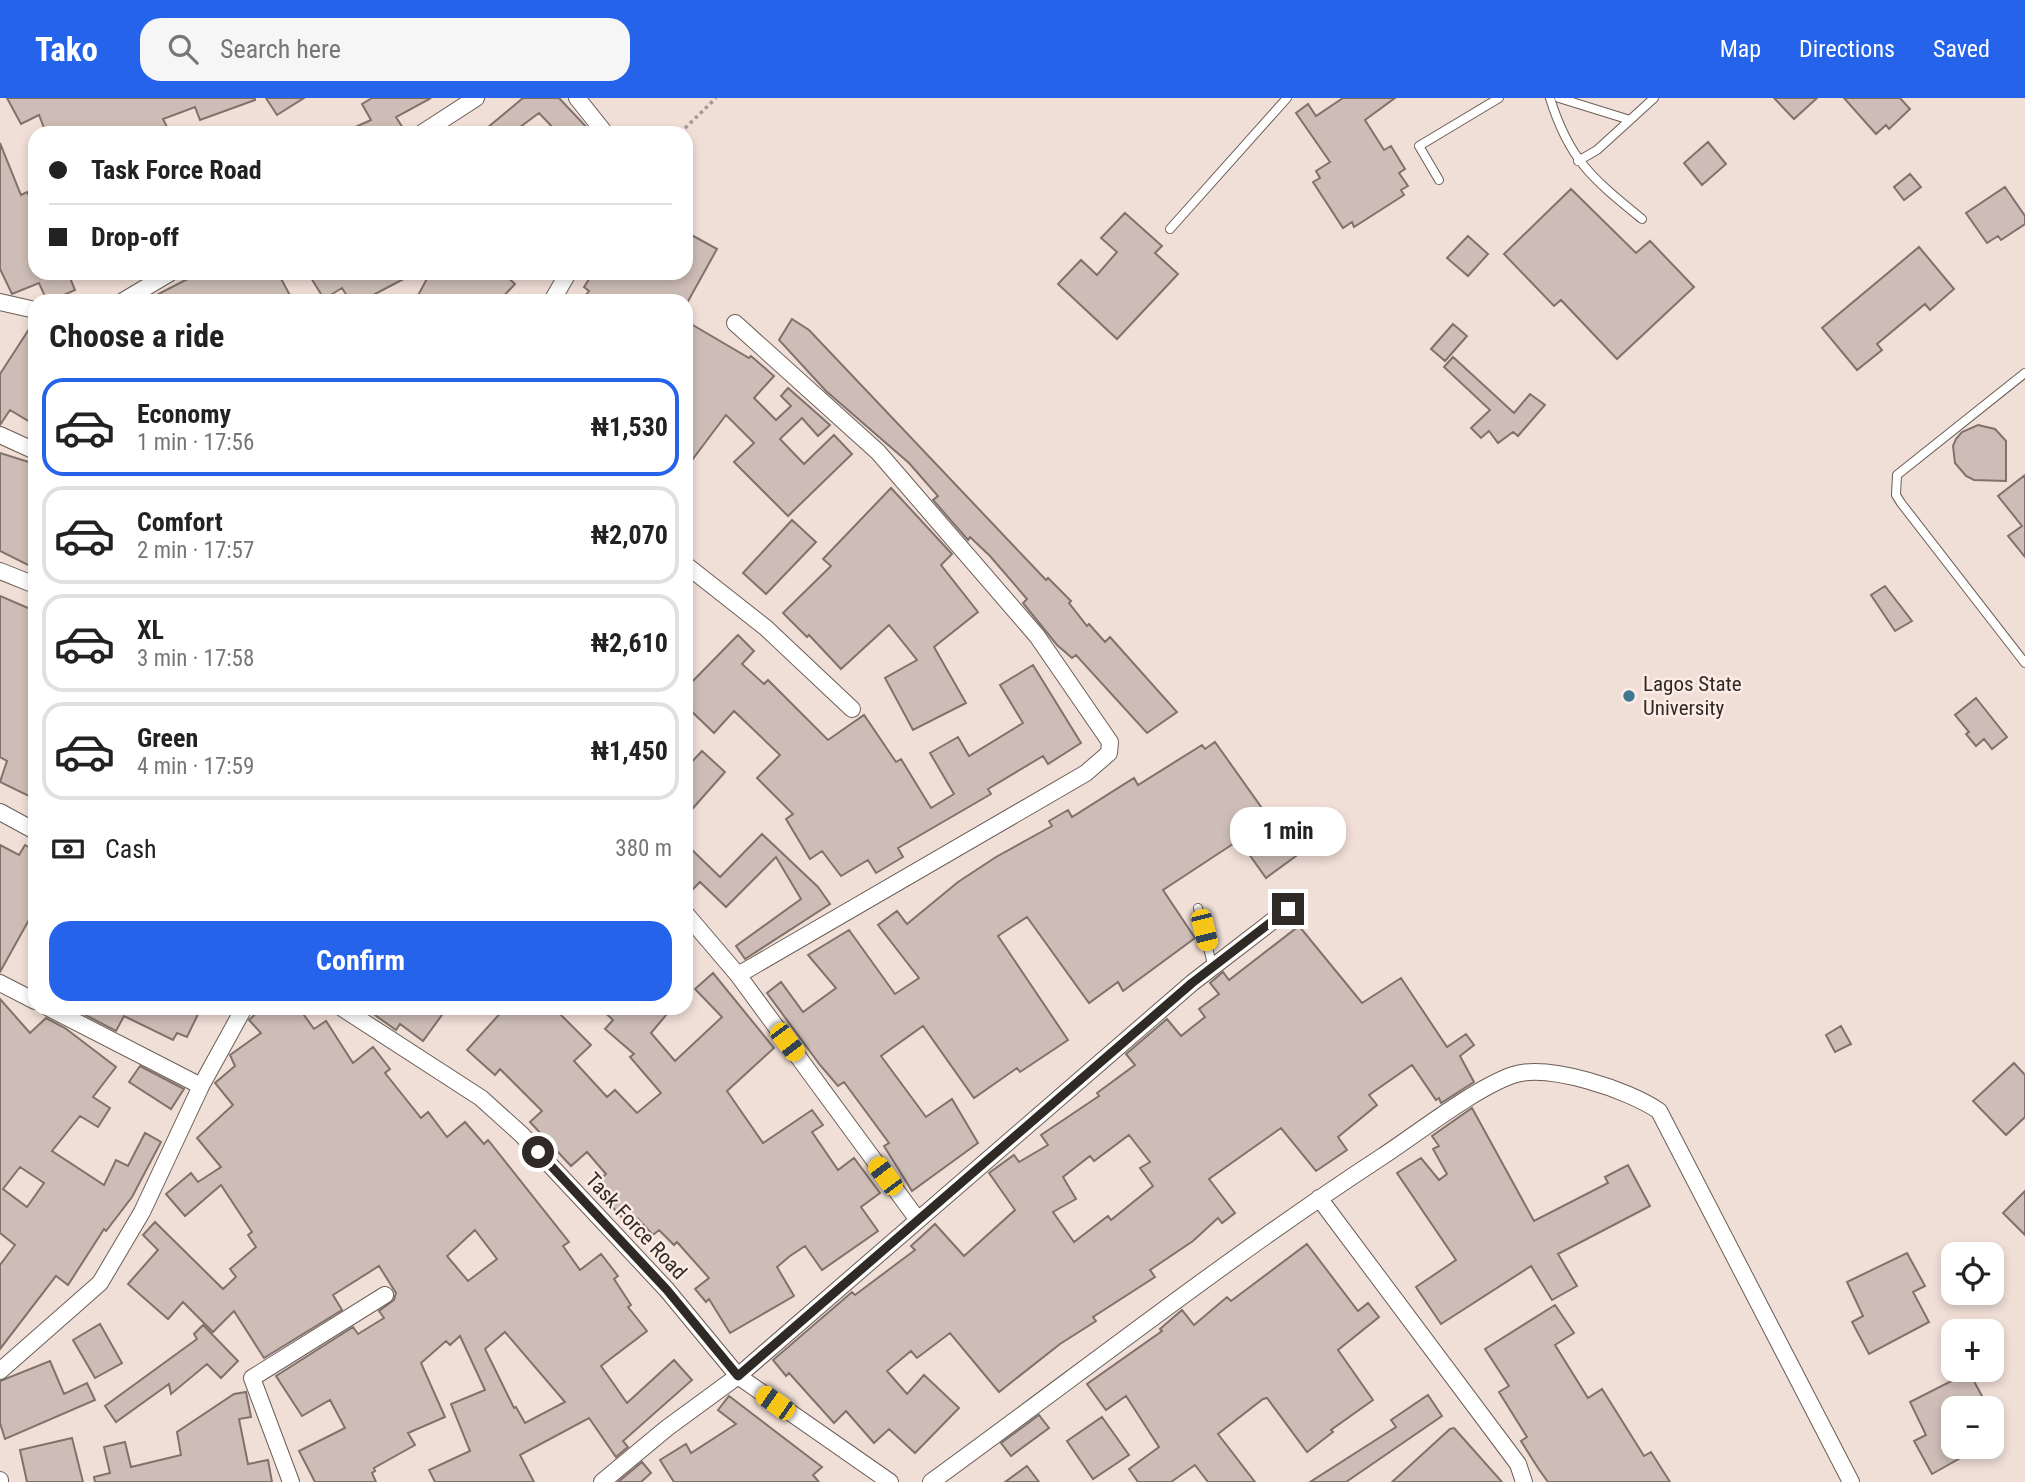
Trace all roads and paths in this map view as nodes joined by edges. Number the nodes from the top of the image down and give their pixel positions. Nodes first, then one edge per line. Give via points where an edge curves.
1 (476, 98) edge
2 (577, 98) edge
3 (716, 98) edge
4 (1287, 98) edge
5 (1499, 98) edge
6 (1550, 98) edge
7 (1559, 98) edge
8 (1654, 98) edge
9 (1630, 120) junction
10 (433, 126) edge
11 (599, 126) edge
12 (687, 126) edge
13 (1578, 161) junction
14 (1439, 180) dead end
15 (1642, 219) dead end
16 (1170, 229) dead end
17 (158, 280) edge
18 (135, 294) edge
19 (0, 302) edge
20 (28, 308) edge
21 (735, 323) dead end
22 (2025, 373) edge
23 (0, 435) edge
24 (28, 448) edge
25 (0, 571) edge
26 (693, 571) edge
27 (28, 581) edge
28 (2025, 663) edge
29 (852, 709) dead end
30 (0, 812) edge
31 (28, 827) edge
32 (1198, 908) dead end
33 (1288, 909) dead end
34 (693, 922) edge
35 (1213, 968) junction
36 (738, 975) junction
37 (0, 982) edge
38 (28, 997) edge
39 (63, 1015) edge
40 (240, 1015) edge
41 (353, 1015) edge
42 (201, 1086) junction
43 (1319, 1198) junction
44 (918, 1220) junction
45 (385, 1295) dead end
46 (0, 1371) edge
47 (738, 1376) junction
48 (291, 1482) edge
49 (602, 1482) edge
50 (890, 1482) edge
51 (931, 1482) edge
52 (1524, 1482) edge
53 (1851, 1482) edge

1 - 10 street
2 - 11 street
3 - 12 path
4 - 16 lane
5 - 14 lane via 1419,146
6 - 13 lane
7 - 9 lane
8 - 9 lane
9 - 13 lane
13 - 15 lane
17 - 18 street
19 - 20 street
21 - 36 street via 878,452 1037,636 1110,742 1109,752 1086,773
22 - 28 lane via 1897,475 1895,488 1901,503
23 - 24 street
25 - 27 street
26 - 29 street via 766,628
30 - 31 street
32 - 35 lane
33 - 35 street
34 - 36 street
35 - 44 street
36 - 44 street
37 - 38 street
39 - 42 street
40 - 42 street
41 - 47 street, Task Force Road via 481,1098 522,1135 667,1290
42 - 46 street via 142,1212 100,1283
43 - 51 street
43 - 52 street via 1518,1465
43 - 53 street via 1514,1075 1542,1071 1641,1099 1659,1111 1670,1131
44 - 47 street
45 - 48 street via 252,1378
47 - 49 street
47 - 50 street, Task Force Road

